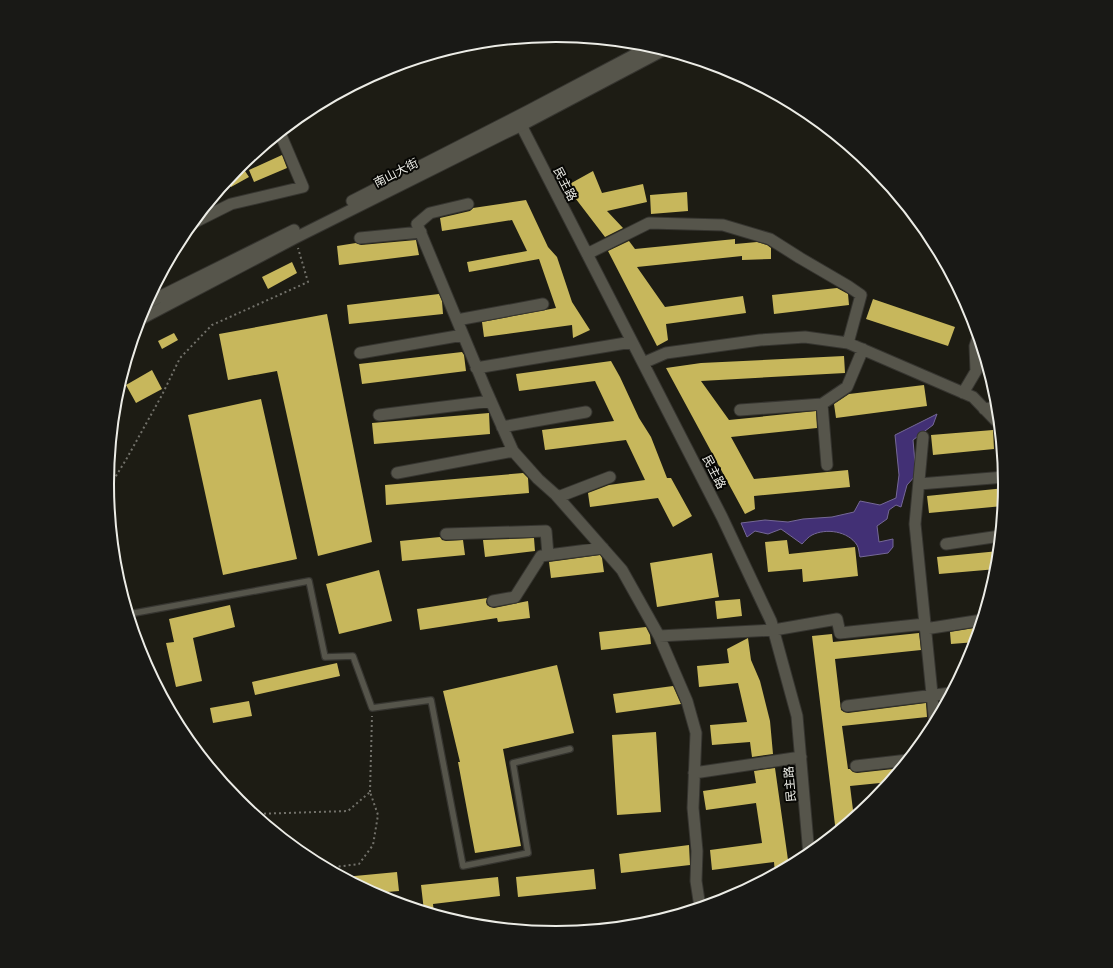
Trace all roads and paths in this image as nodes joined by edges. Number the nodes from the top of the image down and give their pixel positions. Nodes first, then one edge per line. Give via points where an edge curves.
1 (644, 50) edge
2 (657, 54) edge
3 (522, 126) junction
4 (282, 137) edge
5 (468, 204) dead end
6 (204, 217) edge
7 (420, 232) junction
8 (295, 238) junction
9 (360, 238) dead end
10 (587, 254) junction
11 (155, 299) edge
12 (543, 304) dead end
13 (148, 315) edge
14 (457, 320) junction
15 (463, 335) junction
16 (632, 342) junction
17 (848, 343) junction
18 (976, 344) edge
19 (863, 349) junction
20 (360, 353) dead end
21 (643, 363) junction
22 (476, 368) junction
23 (963, 393) junction
24 (491, 401) junction
25 (822, 404) junction
26 (992, 408) edge
27 (984, 409) junction
28 (740, 410) dead end
29 (586, 412) dead end
30 (379, 415) dead end
31 (994, 419) edge
32 (502, 427) junction
33 (923, 437) dead end
34 (513, 451) junction
35 (827, 465) dead end
36 (397, 473) dead end
37 (610, 477) dead end
38 (998, 478) edge
39 (114, 479) edge
40 (919, 484) junction
41 (558, 497) junction
42 (446, 534) dead end
43 (996, 537) edge
44 (946, 544) dead end
45 (603, 548) junction
46 (548, 555) junction
47 (493, 601) dead end
48 (134, 613) edge
49 (977, 621) edge
50 (925, 627) junction
51 (774, 630) junction
52 (659, 636) junction
53 (945, 694) edge
54 (932, 695) junction
55 (847, 706) dead end
56 (372, 708) junction
57 (934, 713) edge
58 (570, 749) dead end
59 (801, 757) junction
60 (901, 761) edge
61 (856, 766) dead end
62 (694, 773) junction
63 (370, 792) junction
64 (262, 814) edge
65 (808, 847) edge
66 (335, 867) edge
67 (699, 903) edge

1 - 11 street, 南山大街 via 334,211
2 - 3 street, 南山大街
3 - 8 street, 南山大街
3 - 10 street, 民主路
4 - 6 street via 303,187 231,204
5 - 7 street via 430,212 417,224
7 - 9 street
7 - 14 street
8 - 13 street, 南山大街
8 - 39 path via 308,282 212,325 185,352
10 - 16 street, 民主路
10 - 17 street via 649,223 723,225 770,239 861,295
12 - 14 street
14 - 15 street
15 - 20 street
15 - 22 street
16 - 21 street, 民主路
16 - 22 street
17 - 19 street
17 - 21 street via 805,338 760,340 666,353
18 - 23 street via 976,371
19 - 23 street
19 - 25 street via 847,386
21 - 51 street, 民主路 via 722,517 772,620
22 - 24 street
23 - 27 street via 972,397
24 - 30 street
24 - 32 street
25 - 28 street
25 - 35 street
26 - 27 street
27 - 31 street
29 - 32 street
32 - 34 street
33 - 40 street
34 - 36 street
34 - 41 street
37 - 41 street
38 - 40 street
40 - 50 street via 915,524
41 - 45 street
42 - 46 street via 546,530
43 - 44 street
45 - 46 street
45 - 52 street via 622,570
46 - 47 street via 541,556 515,597
48 - 56 lane via 309,581 325,657 353,656
49 - 50 street
50 - 51 street via 840,633 837,619
50 - 54 street
51 - 52 street
51 - 59 street, 民主路 via 797,716
52 - 62 street via 687,701 696,733
53 - 54 street
54 - 55 street
54 - 57 street
56 - 58 lane via 430,700 463,866 528,853 513,763
56 - 63 path
59 - 62 street
59 - 65 street, 民主路
60 - 61 street
62 - 67 street via 696,881
63 - 64 path via 348,811
63 - 66 path via 378,815 373,845 359,864

